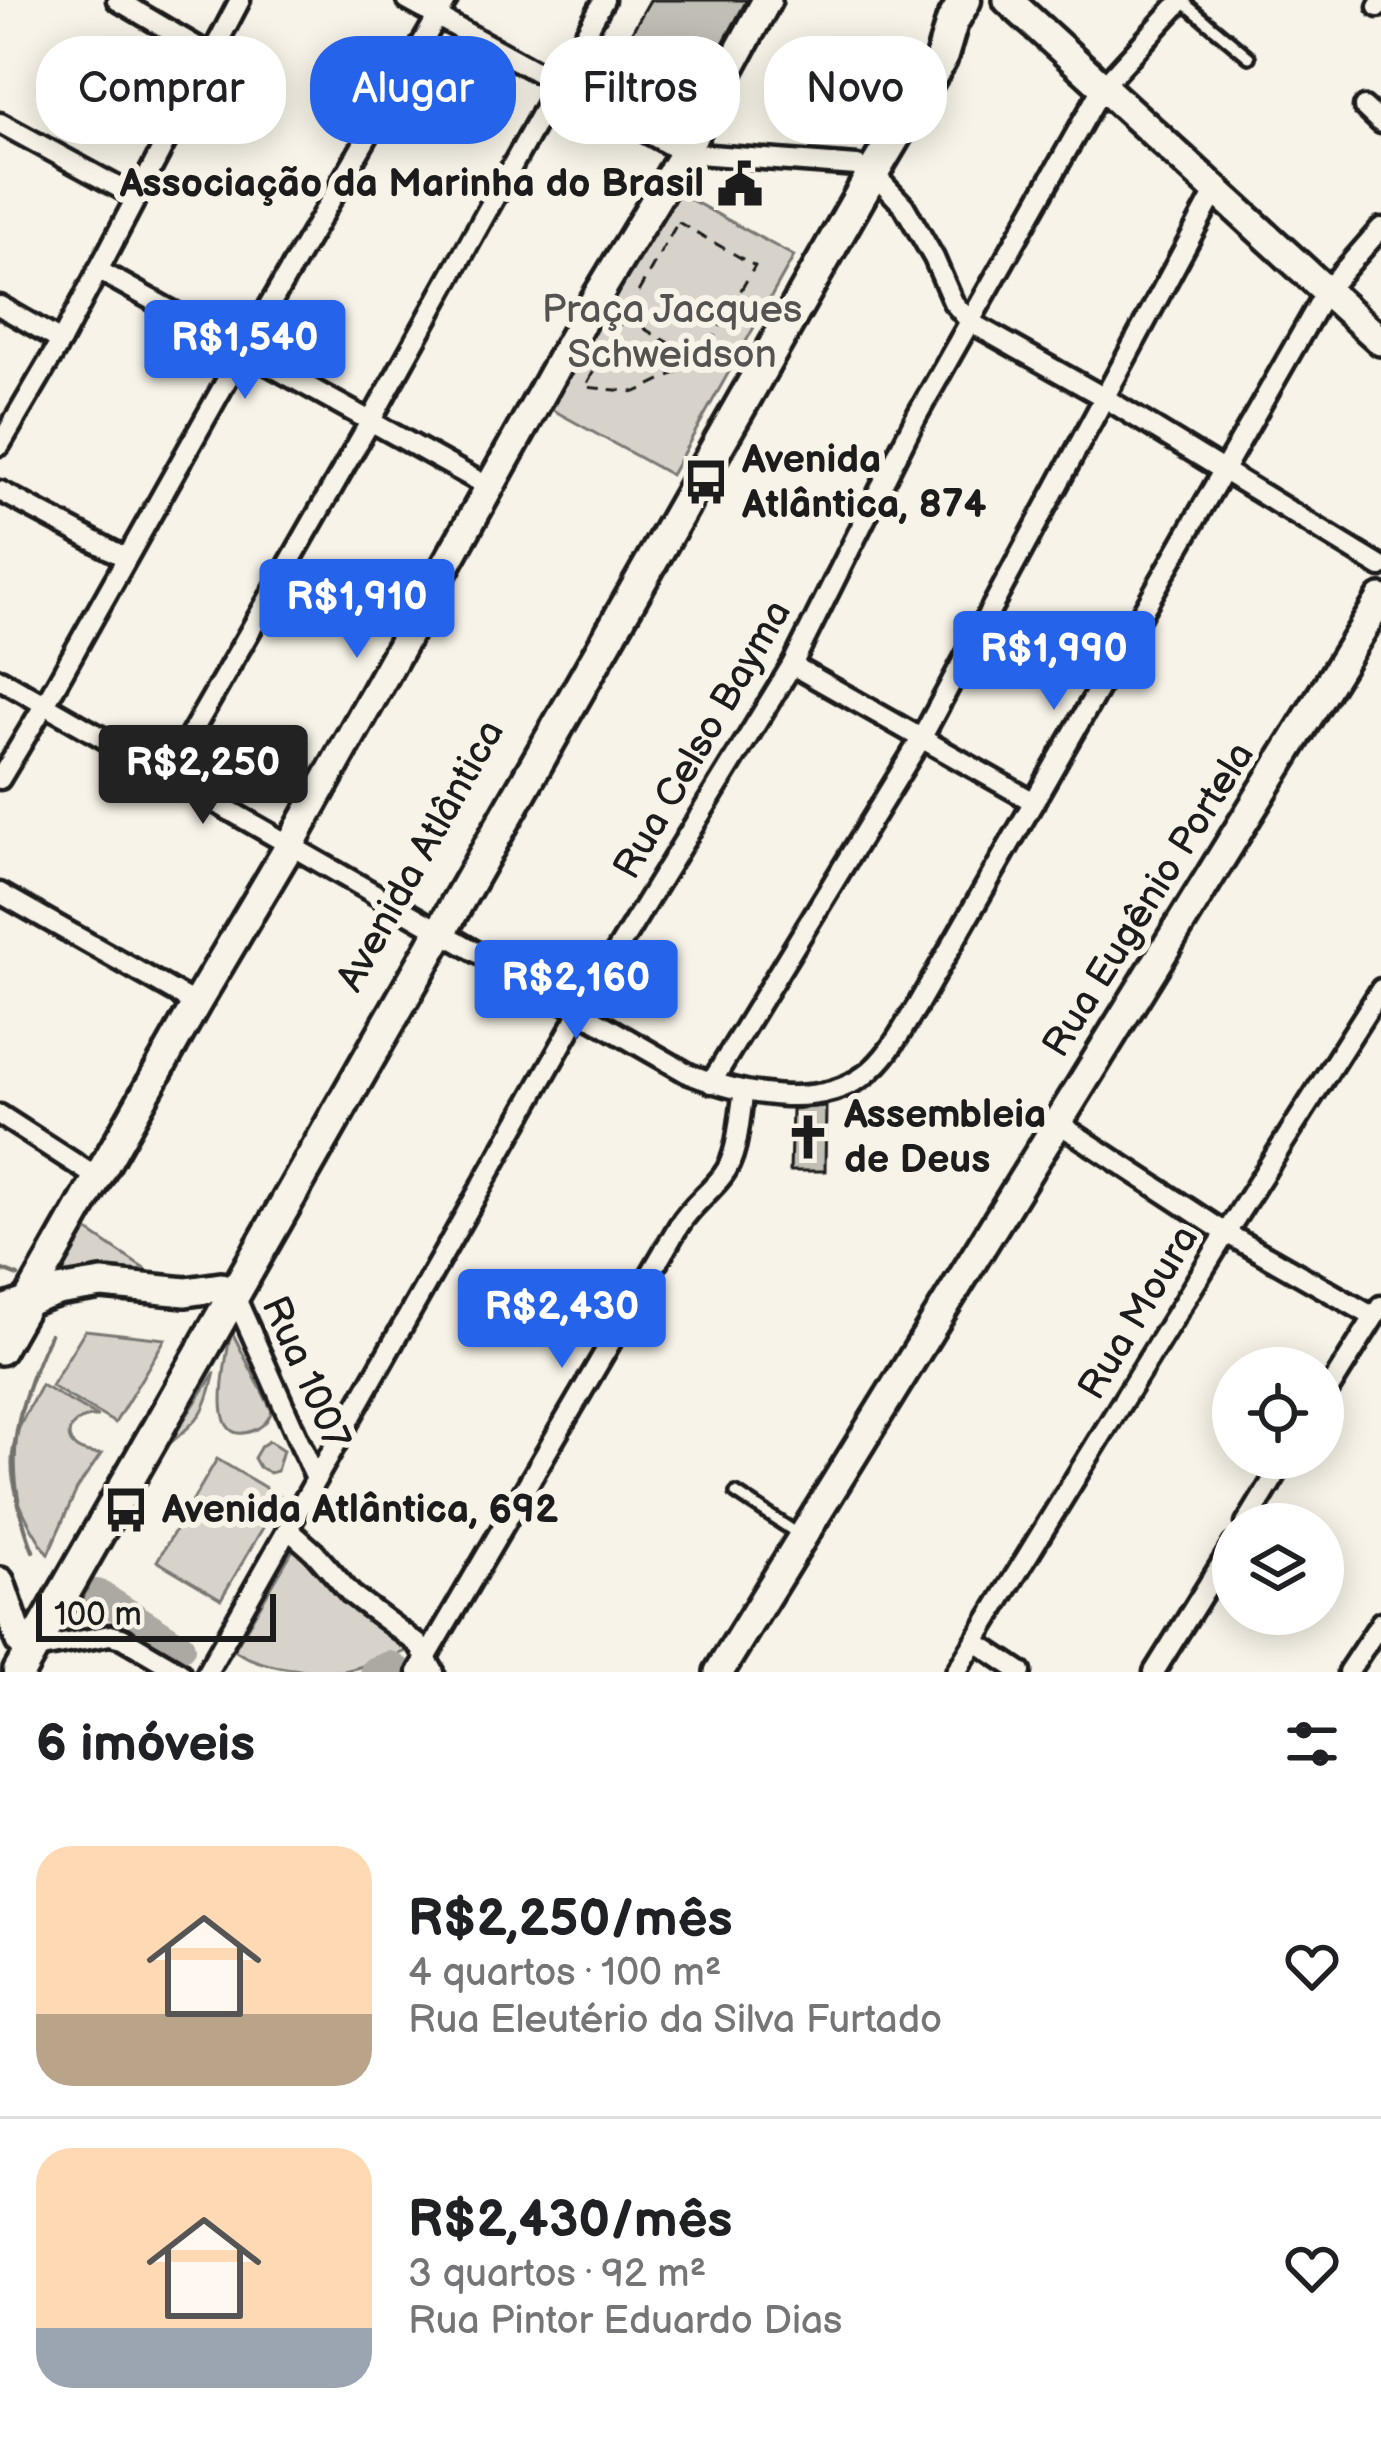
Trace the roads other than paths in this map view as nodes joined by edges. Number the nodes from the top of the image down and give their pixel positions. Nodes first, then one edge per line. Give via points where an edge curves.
1 (116, 0) edge
2 (240, 0) edge
3 (407, 0) edge
4 (604, 0) edge
5 (767, 0) edge
6 (1008, 0) edge
7 (1182, 0) edge
8 (443, 8) edge
9 (958, 11) edge
10 (178, 36) edge
11 (221, 36) edge
12 (584, 36) edge
13 (1249, 57) dead end
14 (540, 71) edge
15 (1103, 86) junction
16 (1364, 107) dead end
17 (540, 115) edge
18 (0, 123) edge
19 (1381, 123) edge
20 (164, 144) edge
21 (668, 144) edge
22 (684, 153) junction
23 (865, 169) junction
24 (1216, 190) junction
25 (136, 197) junction
26 (1381, 228) edge
27 (98, 270) junction
28 (1326, 291) junction
29 (0, 306) edge
30 (970, 322) junction
31 (61, 341) junction
32 (1381, 341) edge
33 (243, 351) junction
34 (1105, 398) junction
35 (370, 422) junction
36 (0, 445) edge
37 (1223, 472) junction
38 (488, 487) junction
39 (0, 491) edge
40 (126, 558) junction
41 (1381, 567) edge
42 (1381, 599) edge
43 (792, 665) junction
44 (0, 679) edge
45 (46, 704) junction
46 (921, 739) junction
47 (168, 774) junction
48 (0, 779) edge
49 (1034, 802) junction
50 (289, 847) junction
51 (0, 893) edge
52 (432, 928) junction
53 (1381, 989) edge
54 (196, 1004) junction
55 (580, 1013) junction
56 (711, 1083) junction
57 (744, 1090) junction
58 (0, 1114) edge
59 (1058, 1123) junction
60 (96, 1177) junction
61 (1226, 1233) junction
62 (228, 1290) junction
63 (27, 1301) junction
64 (0, 1311) edge
65 (1377, 1311) edge
66 (0, 1351) edge
67 (1344, 1365) edge
68 (316, 1480) junction
69 (736, 1492) dead end
70 (288, 1529) junction
71 (802, 1537) junction
72 (1212, 1578) edge
73 (0, 1582) edge
74 (1381, 1622) edge
75 (976, 1642) junction
76 (23, 1654) edge
77 (424, 1668) edge
78 (2, 1672) edge
79 (180, 1672) edge
80 (207, 1672) edge
81 (719, 1672) edge
82 (956, 1672) edge
83 (1021, 1672) edge
84 (1154, 1672) edge
85 (1348, 1672) edge

1 - 10 street
2 - 11 street
3 - 8 street
4 - 12 street
5 - 22 street
6 - 15 street
7 - 13 lane
7 - 15 street, Rua Celso Bayma
8 - 14 street
8 - 33 street
9 - 23 main road, Avenida Atlântica
15 - 24 street
15 - 30 street, Rua Celso Bayma
16 - 19 street
17 - 35 street
18 - 25 street
20 - 25 street
21 - 22 street
22 - 23 street
22 - 38 street
23 - 30 street via 917,225
23 - 52 main road, Avenida Atlântica
24 - 28 street
24 - 34 street
25 - 27 street
26 - 28 street
27 - 31 street
27 - 33 street
28 - 32 street
28 - 37 street
29 - 31 street
30 - 34 street
30 - 43 street, Rua Celso Bayma
31 - 36 street
33 - 35 street
33 - 40 street
34 - 37 street
34 - 46 street
35 - 38 street
35 - 47 street
37 - 41 street
37 - 49 street
38 - 50 street
39 - 40 street
40 - 45 street
42 - 59 street, Rua Eugênio Portela
43 - 46 street
43 - 55 street, Rua Celso Bayma
44 - 45 street
45 - 47 street
45 - 48 street
46 - 49 street
46 - 56 street
47 - 50 street
49 - 57 street via 876,1065 828,1092
50 - 52 street
50 - 54 street
51 - 54 street
52 - 55 street
52 - 62 main road, Avenida Atlântica
53 - 61 street, Rua Moura
54 - 60 street
55 - 56 street
55 - 68 street, Rua Celso Bayma
56 - 57 street
57 - 77 street via 729,1165 686,1214
58 - 60 street
59 - 61 street
59 - 71 street, Rua Eugênio Portela
60 - 63 street
61 - 65 street
61 - 75 street, Rua Moura
62 - 63 street via 102,1284
62 - 68 street, Rua 1007
62 - 76 main road, Avenida Atlântica
63 - 64 street
63 - 66 street
65 - 67 street
68 - 70 street, Rua Celso Bayma
69 - 71 lane
70 - 77 street via 351,1594 418,1644
70 - 80 street, Rua Celso Bayma
71 - 81 street, Rua Eugênio Portela
72 - 84 street
73 - 76 street
74 - 85 street
75 - 82 street, Rua Moura
75 - 83 street
76 - 78 main road, Avenida Atlântica
76 - 79 street via 110,1635

